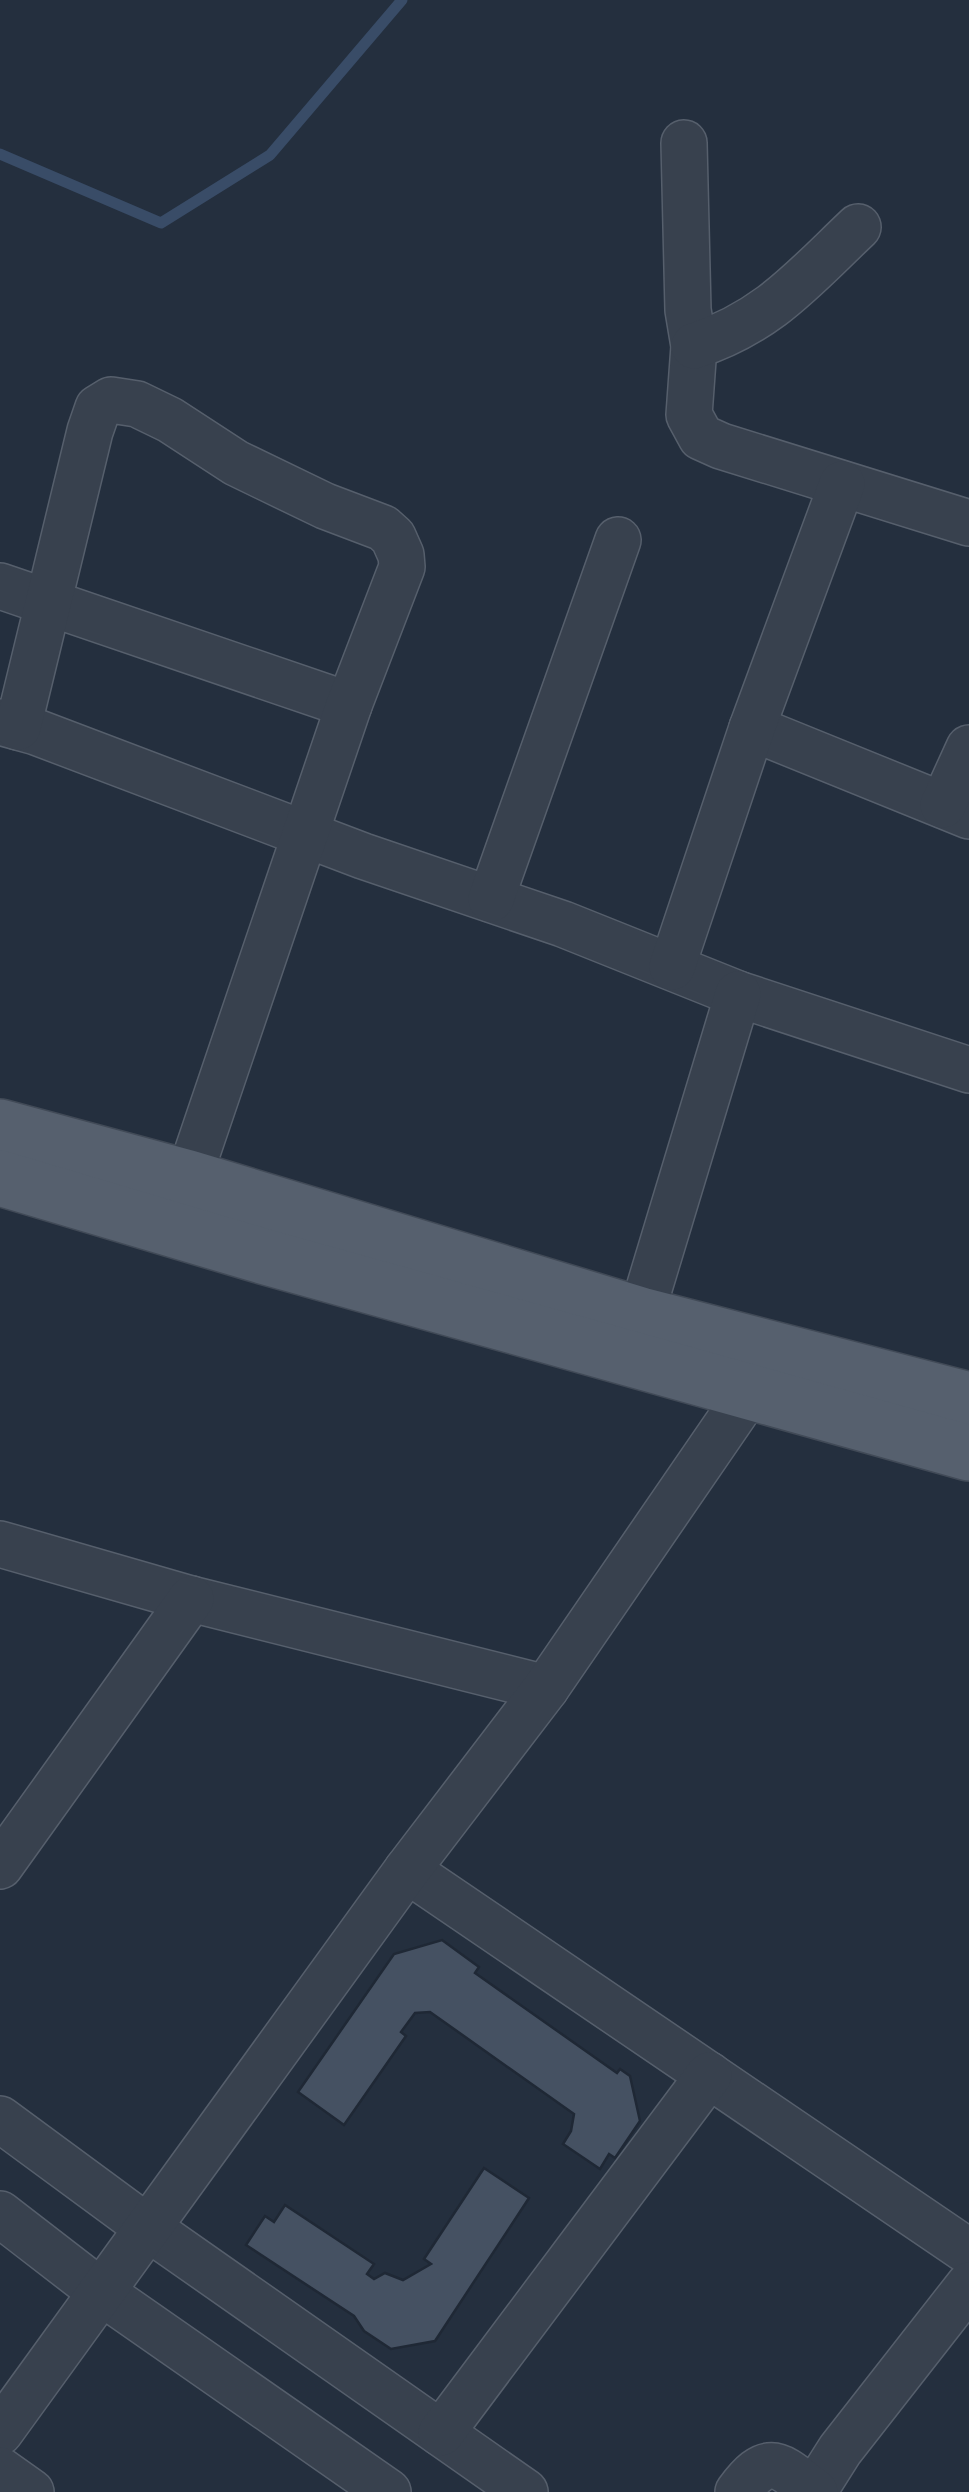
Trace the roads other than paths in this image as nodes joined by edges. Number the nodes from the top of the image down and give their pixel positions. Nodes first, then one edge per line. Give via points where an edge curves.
1 (684, 142) dead end
2 (858, 228) dead end
3 (694, 346) junction
4 (842, 484) junction
5 (969, 523) edge
6 (618, 540) dead end
7 (0, 586) edge
8 (50, 602) junction
9 (349, 705) junction
10 (9, 725) edge
11 (752, 728) junction
12 (969, 748) edge
13 (956, 811) edge
14 (306, 834) junction
15 (491, 900) junction
16 (672, 966) junction
17 (738, 994) junction
18 (969, 1070) edge
19 (0, 1126) edge
20 (189, 1178) junction
21 (9, 1190) edge
22 (170, 1229) junction
23 (641, 1316) junction
24 (763, 1373) junction
25 (969, 1400) edge
26 (969, 1453) edge
27 (0, 1544) edge
28 (191, 1598) junction
29 (546, 1688) junction
30 (0, 1866) edge
31 (408, 1870) junction
32 (708, 2075) junction
33 (0, 2119) edge
34 (0, 2214) edge
35 (148, 2228) junction
36 (967, 2285) edge
37 (101, 2292) junction
38 (0, 2432) edge
39 (441, 2433) junction
40 (0, 2470) edge
41 (31, 2492) edge
42 (388, 2492) edge
43 (525, 2492) edge
44 (738, 2492) edge
45 (815, 2492) edge

1 - 3 street
2 - 3 street via 771,310
3 - 4 street via 690,415 701,437
4 - 5 street
4 - 11 street
6 - 15 street
7 - 8 street
8 - 9 street
8 - 9 street via 98,408 111,400 137,404 236,463 393,537 402,567
8 - 10 street
9 - 14 street
10 - 14 street
11 - 13 street
11 - 16 street
12 - 13 street
14 - 15 street
14 - 20 street
15 - 16 street
16 - 17 street
17 - 18 street
17 - 23 street
19 - 20 main road
20 - 22 street
20 - 23 main road
21 - 22 main road
22 - 24 main road
23 - 24 main road
24 - 25 main road
24 - 26 main road
24 - 29 street
27 - 28 street
28 - 29 street
28 - 30 street
29 - 31 street
31 - 32 street
31 - 35 street
32 - 36 street
32 - 39 street
33 - 35 street
34 - 37 street
35 - 37 street
35 - 39 street
36 - 45 street
37 - 38 street
37 - 42 street
39 - 43 street
40 - 41 street
44 - 45 street via 754,2470 780,2466

